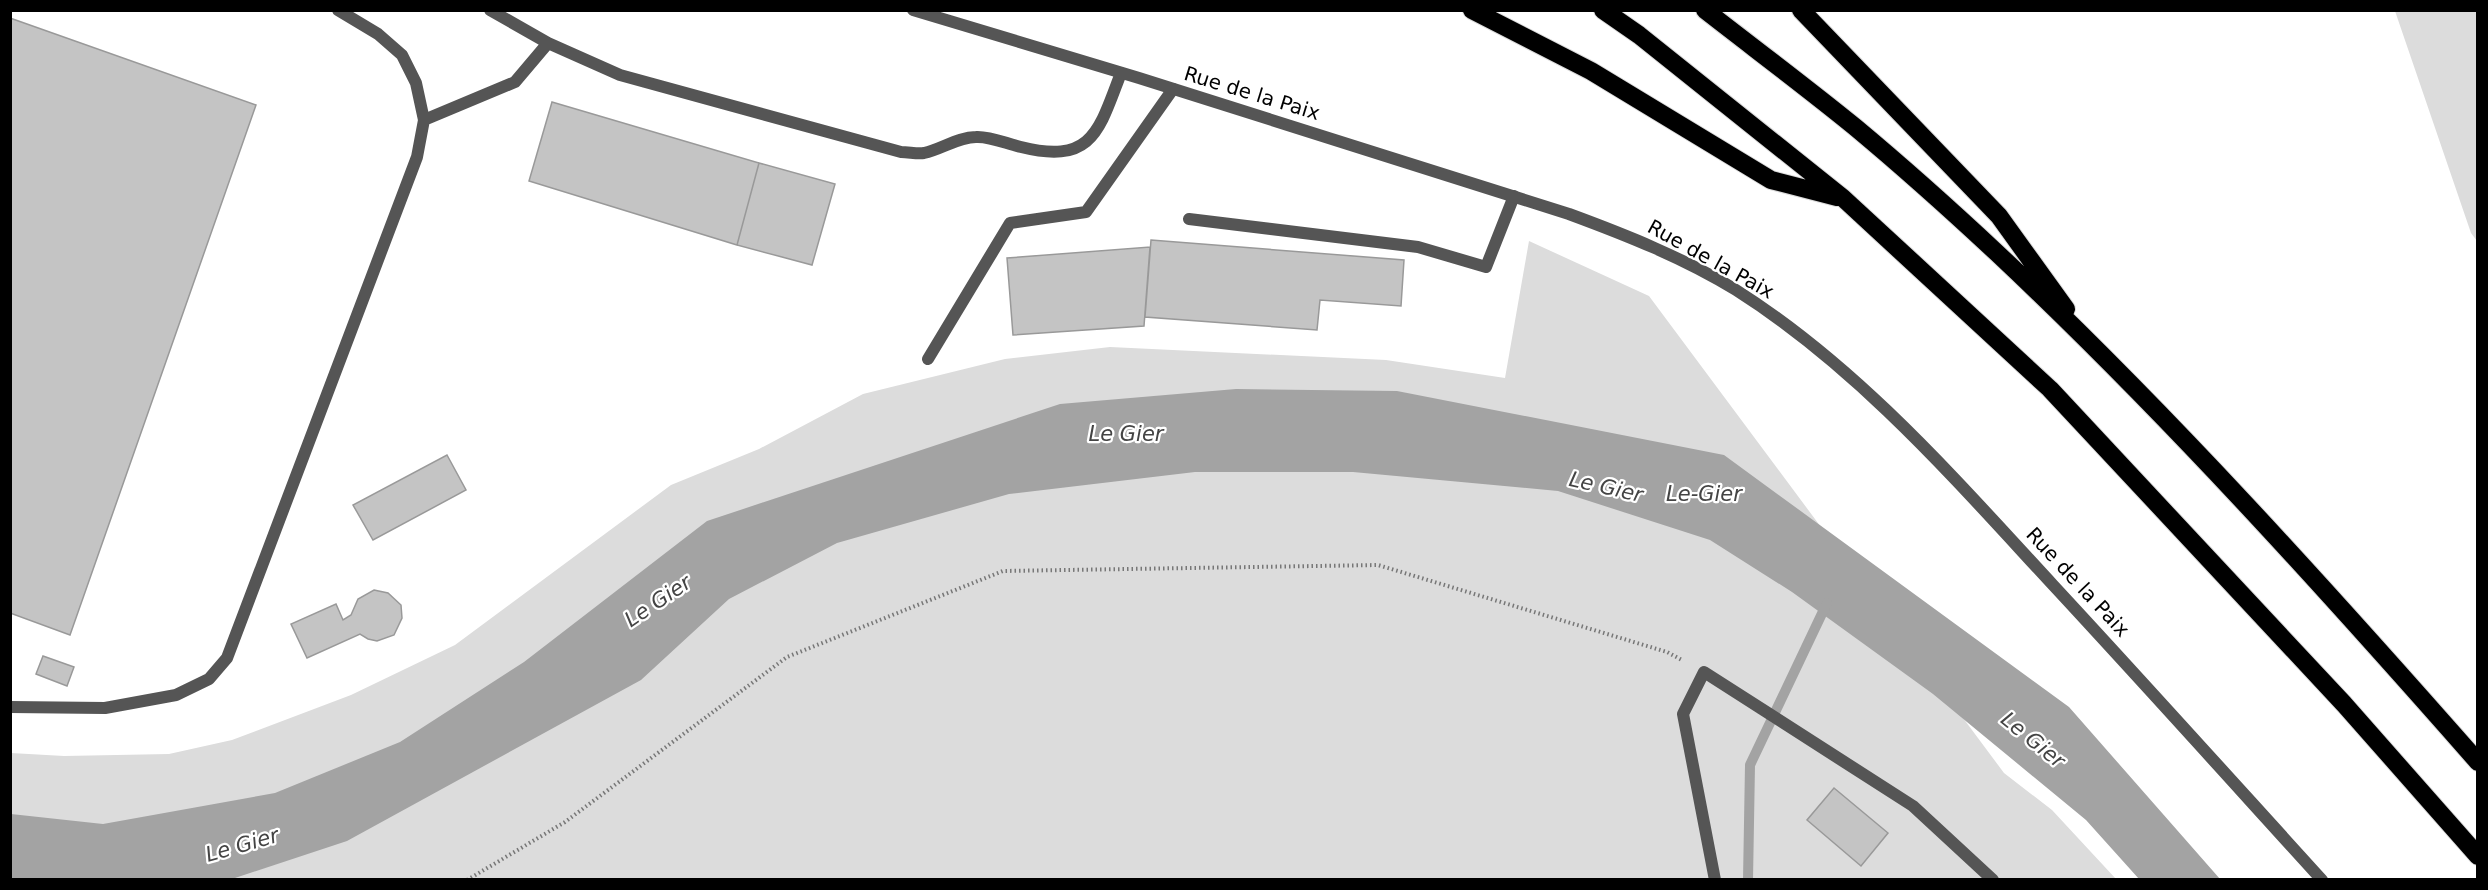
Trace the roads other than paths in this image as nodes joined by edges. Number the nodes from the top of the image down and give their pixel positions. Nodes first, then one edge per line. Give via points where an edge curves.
1 (338, 10) edge
2 (490, 10) edge
3 (913, 10) edge
4 (1472, 10) edge
5 (1603, 10) edge
6 (1705, 10) edge
7 (1801, 10) edge
8 (548, 43) junction
9 (1121, 73) junction
10 (1173, 89) junction
11 (424, 120) junction
12 (1514, 196) junction
13 (1843, 198) junction
14 (1189, 219) dead end
15 (2094, 347) junction
16 (928, 359) dead end
17 (10, 707) edge
18 (2478, 762) edge
19 (2478, 856) edge
20 (1715, 879) edge
21 (1993, 879) edge
22 (2322, 879) edge

1 - 11 street via 378,34 402,55 417,83
2 - 8 street
3 - 9 street, Rue de la Paix
4 - 13 highway via 1591,71 1771,180
5 - 13 highway
6 - 15 highway via 1856,128 1996,252
7 - 15 highway via 1999,216
8 - 9 street via 620,75 901,152 921,153 978,136 1044,152 1072,151 1099,128
8 - 11 street via 514,82
9 - 10 street, Rue de la Paix
10 - 12 street, Rue de la Paix
10 - 16 street via 1086,212 1010,224
11 - 17 street via 417,157 227,658 209,680 176,695 105,708
12 - 14 street via 1485,267 1418,247
12 - 22 street, Rue de la Paix via 1626,235 1674,257 1734,290 1835,363 1901,423 1990,516
13 - 19 highway via 2050,389 2344,704
15 - 18 highway via 2212,467
20 - 21 street via 1683,714 1704,672 1913,806

